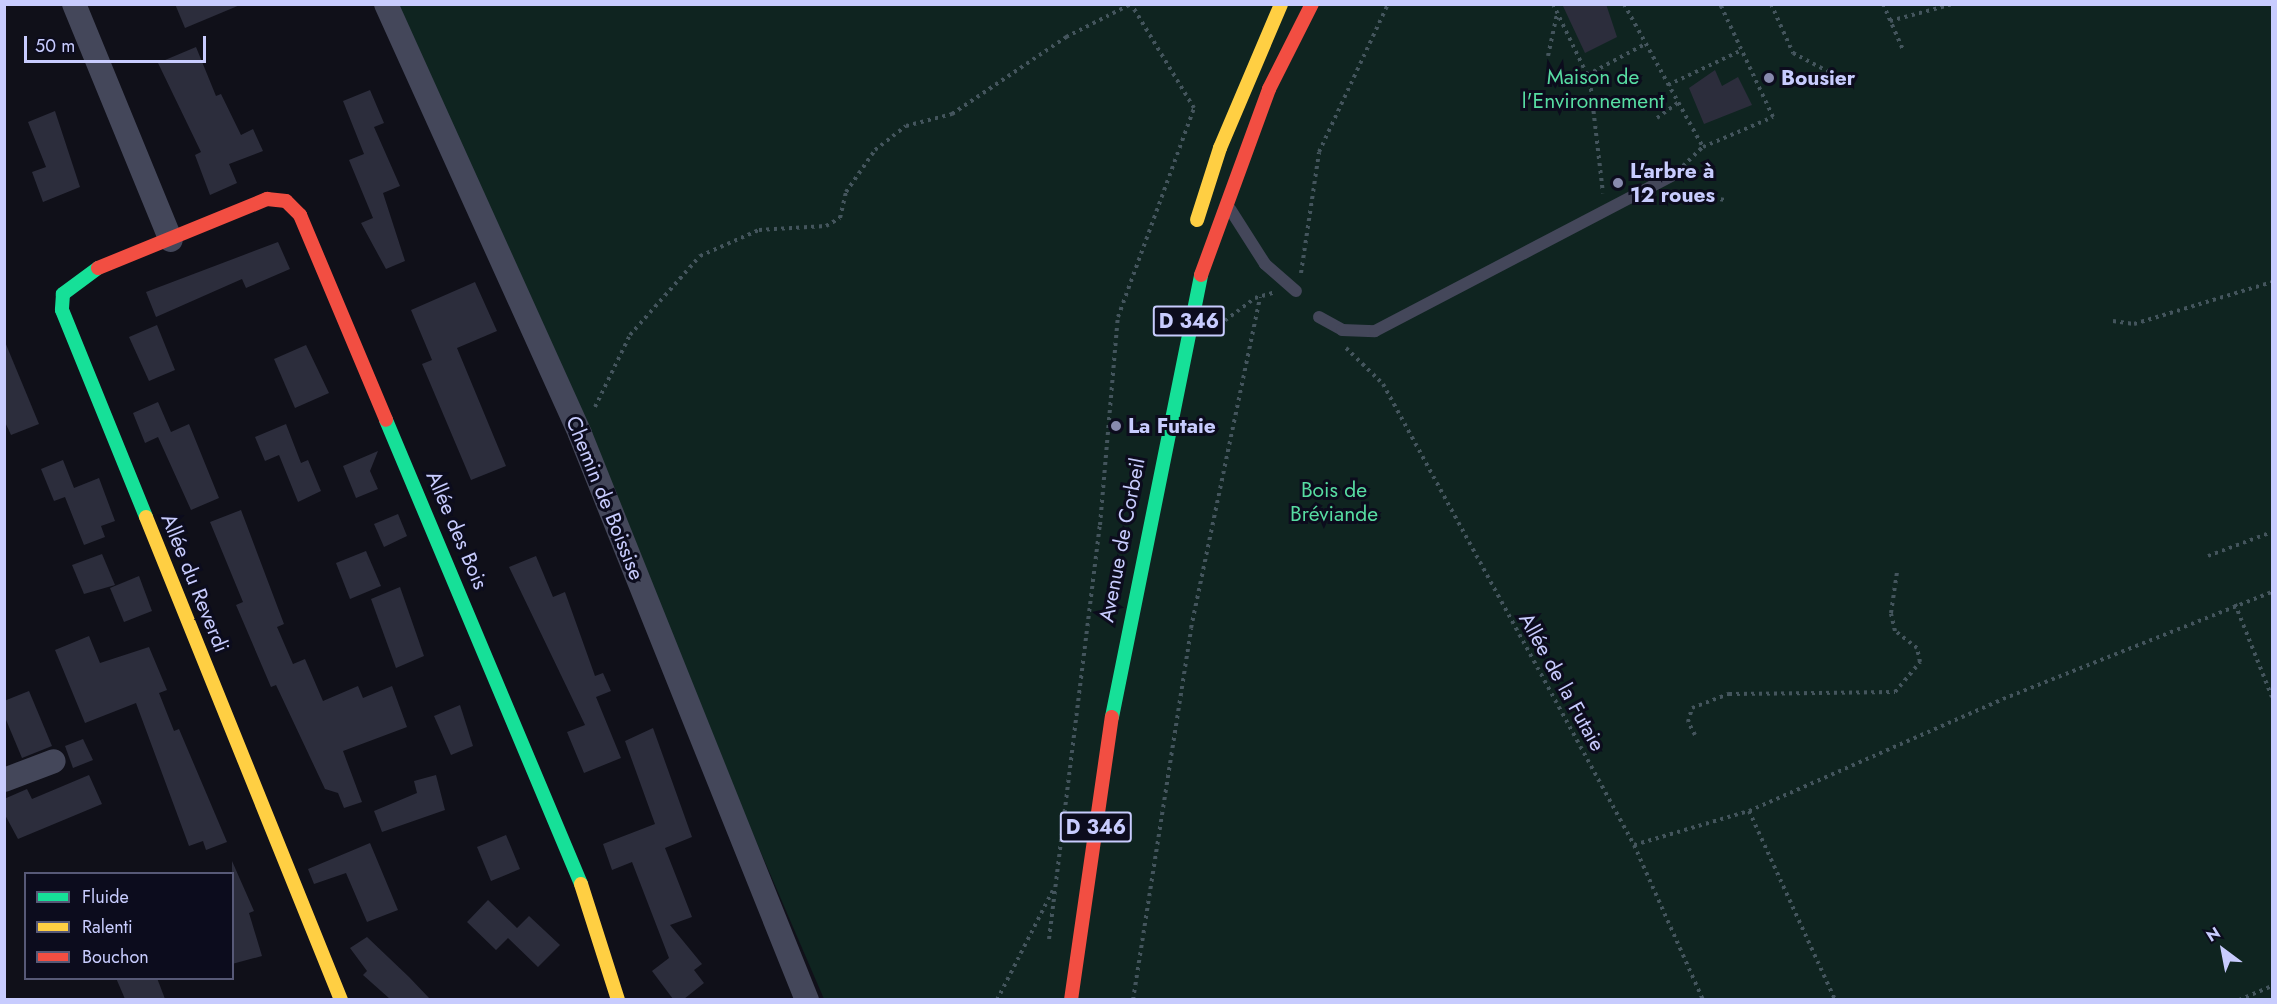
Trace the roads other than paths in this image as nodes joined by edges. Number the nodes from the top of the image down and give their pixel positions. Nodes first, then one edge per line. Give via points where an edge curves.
1 (74, 4) edge
2 (386, 4) edge
3 (1281, 4) edge
4 (1312, 4) edge
5 (1672, 176) road end
6 (1226, 203) junction
7 (1193, 231) dead end
8 (171, 240) junction
9 (1296, 291) road end
10 (1319, 317) road end
11 (1139, 498) dead end
12 (1121, 655) junction
13 (54, 761) dead end
14 (4, 780) edge
15 (341, 999) edge
16 (618, 999) edge
17 (807, 999) edge
18 (1071, 999) edge

1 - 8 street
2 - 17 street, Chemin de Boissise via 580,434
3 - 7 street via 1220,148
4 - 6 street, Avenue de Corbeil / D 346 via 1269,89
5 - 10 lane via 1375,331 1342,330
6 - 9 lane via 1264,264
6 - 12 street, Avenue de Corbeil / D 346 via 1196,290
8 - 15 street, Allée du Reverdi via 83,274 63,294 62,310
8 - 16 street, Allée des Bois via 267,199 286,201 300,214 588,901
11 - 12 street, D 346
12 - 18 street, Avenue de Corbeil / D 346
13 - 14 street

